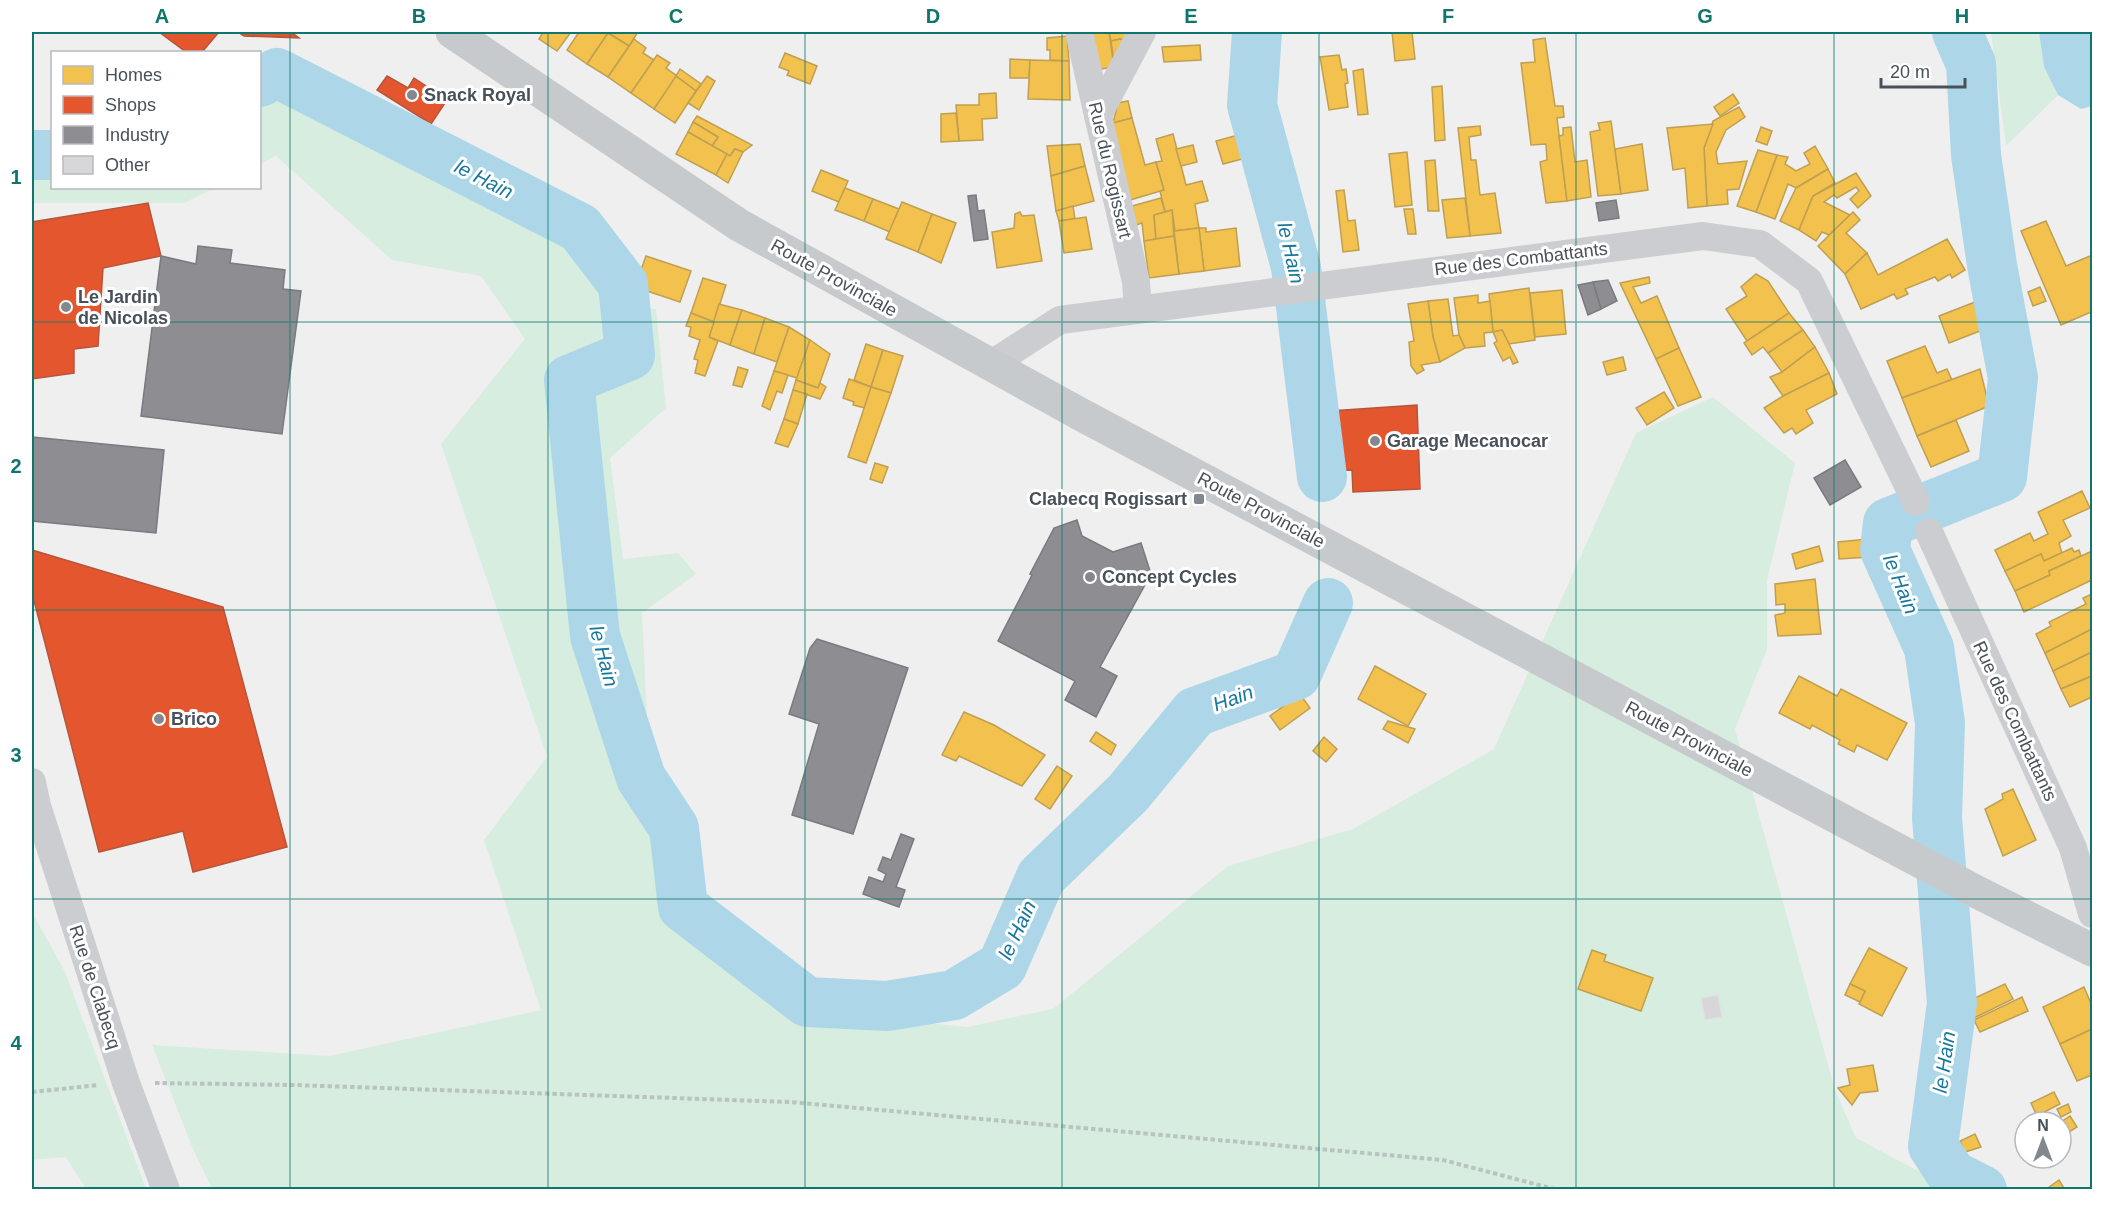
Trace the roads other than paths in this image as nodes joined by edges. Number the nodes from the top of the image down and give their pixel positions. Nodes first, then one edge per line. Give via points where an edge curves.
1 (452, 32) edge
2 (1079, 32) edge
3 (1142, 32) edge
4 (1098, 115) junction
5 (1138, 309) junction
6 (990, 365) junction
7 (1916, 502) dead end
8 (1929, 532) dead end
9 (33, 799) edge
10 (2092, 914) edge
11 (2092, 950) edge
12 (166, 1190) edge

1 - 6 main road, Route Provinciale via 739,225
2 - 4 street, Rue du Rogissart
3 - 4 street
4 - 5 street, Rue du Rogissart via 1136,282
5 - 6 street, Rue des Combattants via 1060,320
5 - 7 street, Rue des Combattants via 1703,236 1760,244 1809,281
6 - 11 main road, Route Provinciale
8 - 10 street, Rue des Combattants via 2073,848
9 - 12 street, Rue de Clabecq via 126,1083

